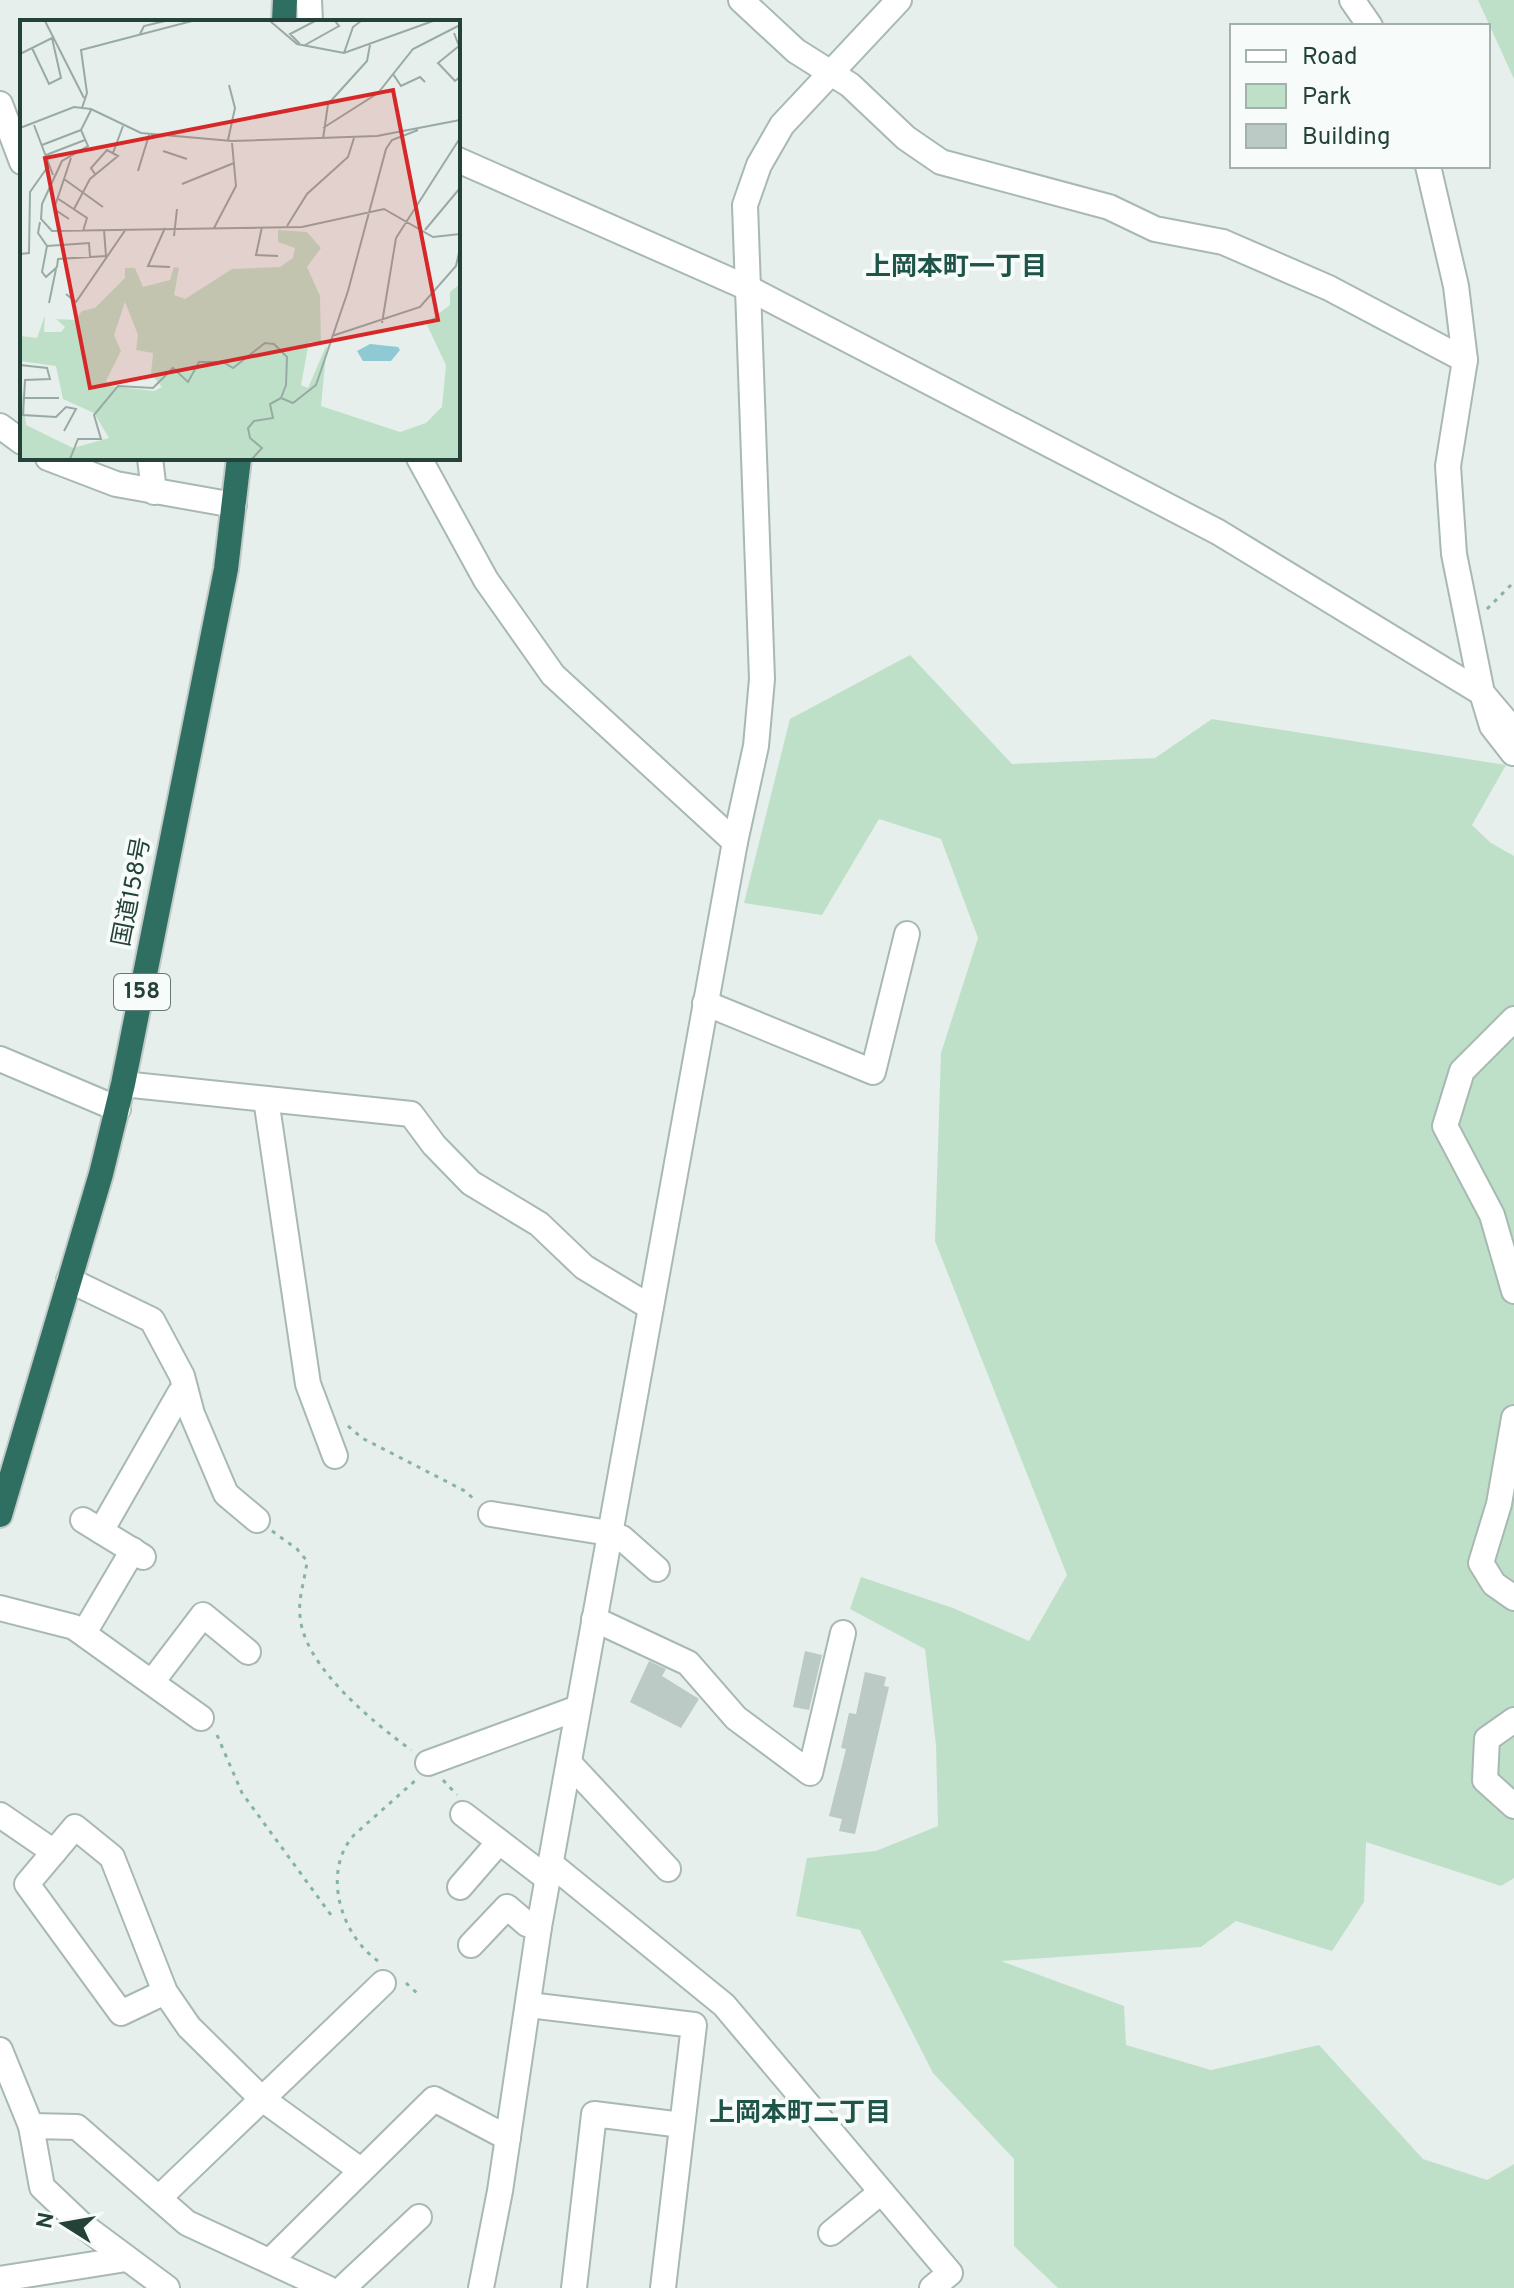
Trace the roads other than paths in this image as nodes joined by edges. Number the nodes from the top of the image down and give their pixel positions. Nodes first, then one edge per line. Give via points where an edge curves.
1 (285, 0) edge
2 (309, 0) edge
3 (741, 0) edge
4 (899, 0) edge
5 (1352, 0) edge
6 (284, 20) edge
7 (310, 20) edge
8 (1369, 24) edge
9 (832, 75) junction
10 (0, 104) edge
11 (20, 157) edge
12 (460, 161) edge
13 (1428, 168) edge
14 (748, 288) junction
15 (1465, 360) junction
16 (0, 426) edge
17 (20, 441) edge
18 (53, 460) edge
19 (150, 460) edge
20 (239, 460) edge
21 (420, 460) edge
22 (154, 492) junction
23 (234, 505) junction
24 (1482, 693) junction
25 (1514, 731) edge
26 (1513, 753) edge
27 (735, 842) junction
28 (907, 934) dead end
29 (705, 1003) junction
30 (1514, 1019) edge
31 (0, 1059) edge
32 (123, 1084) junction
33 (266, 1099) junction
34 (118, 1109) junction
35 (69, 1280) junction
36 (1514, 1291) edge
37 (650, 1307) junction
38 (185, 1389) junction
39 (1514, 1418) edge
40 (335, 1456) dead end
41 (491, 1514) road end
42 (0, 1515) edge
43 (257, 1520) road end
44 (609, 1533) junction
45 (657, 1569) dead end
46 (1514, 1598) edge
47 (0, 1608) edge
48 (594, 1619) junction
49 (84, 1633) junction
50 (843, 1633) dead end
51 (248, 1652) dead end
52 (152, 1682) junction
53 (578, 1708) junction
54 (201, 1718) road end
55 (1514, 1720) edge
56 (569, 1763) junction
57 (431, 1766) road end
58 (1514, 1806) edge
59 (463, 1814) road end
60 (0, 1815) edge
61 (499, 1842) junction
62 (54, 1852) junction
63 (668, 1869) dead end
64 (549, 1872) junction
65 (460, 1887) dead end
66 (539, 1927) junction
67 (471, 1945) dead end
68 (389, 1975) road end
69 (165, 1992) junction
70 (529, 2005) junction
71 (0, 2050) edge
72 (261, 2098) junction
73 (682, 2125) junction
74 (31, 2126) junction
75 (508, 2138) junction
76 (359, 2169) junction
77 (881, 2192) junction
78 (159, 2198) junction
79 (419, 2217) dead end
80 (831, 2233) dead end
81 (126, 2259) junction
82 (270, 2261) junction
83 (0, 2279) edge
84 (50, 2280) edge
85 (167, 2288) edge
86 (327, 2288) edge
87 (343, 2288) edge
88 (481, 2288) edge
89 (574, 2288) edge
90 (663, 2288) edge
91 (932, 2288) edge

1 - 6 highway
2 - 7 street
3 - 9 street via 796,51
4 - 9 street
5 - 8 street
9 - 14 street via 782,125 759,165 745,205
9 - 15 street via 941,162 1109,207 1155,229 1223,242 1329,288
10 - 11 street
12 - 14 street
13 - 15 street via 1456,286
14 - 24 street via 1218,532
14 - 27 street via 762,679 756,746
15 - 24 street via 1448,466 1454,554
16 - 17 street
18 - 22 street
19 - 22 street
20 - 23 highway, 国道158号 / 158
21 - 27 street via 486,580 553,675
22 - 23 street
23 - 32 highway, 国道158号 / 158 via 226,569
24 - 25 street
24 - 26 street via 1492,726
27 - 29 street
28 - 29 street via 873,1072
29 - 37 street
30 - 36 street via 1462,1071 1445,1126 1492,1215
31 - 34 street
32 - 33 street
32 - 34 highway, 国道158号 / 158
33 - 37 street via 411,1114 471,1183 539,1224 584,1267
33 - 40 street via 308,1384
34 - 35 highway, 国道158号 / 158
35 - 38 street via 152,1320
35 - 42 highway, 国道158号 / 158
37 - 44 street
38 - 43 street via 226,1494
38 - 49 street via 92,1525 138,1553
39 - 46 street via 1499,1504 1481,1563 1494,1584
41 - 44 street
44 - 45 street
44 - 48 street
47 - 49 street
48 - 50 street via 688,1663 736,1718 810,1773
48 - 53 street
49 - 52 street
51 - 52 street via 203,1615
52 - 54 street
53 - 56 street
53 - 57 street
55 - 58 street via 1487,1739 1485,1780
56 - 63 street
56 - 64 street
59 - 61 street
60 - 62 street
61 - 64 street
61 - 65 street
62 - 69 street via 75,1827 112,1857
62 - 69 street via 27,1884 121,2013
64 - 66 street
64 - 77 street via 724,2005
66 - 67 street via 507,1907
66 - 70 street
68 - 72 street
69 - 72 street via 201,2042
70 - 73 street via 694,2025
70 - 75 street
71 - 74 street
72 - 76 street
72 - 78 street
73 - 89 street via 594,2114
73 - 90 street
74 - 78 street via 77,2127
74 - 81 street via 42,2187
75 - 76 street via 434,2099
75 - 88 street
76 - 82 street
77 - 80 street
77 - 91 street via 950,2273
78 - 82 street via 187,2223
79 - 87 street
81 - 84 street
81 - 85 street
82 - 86 street
83 - 84 street

